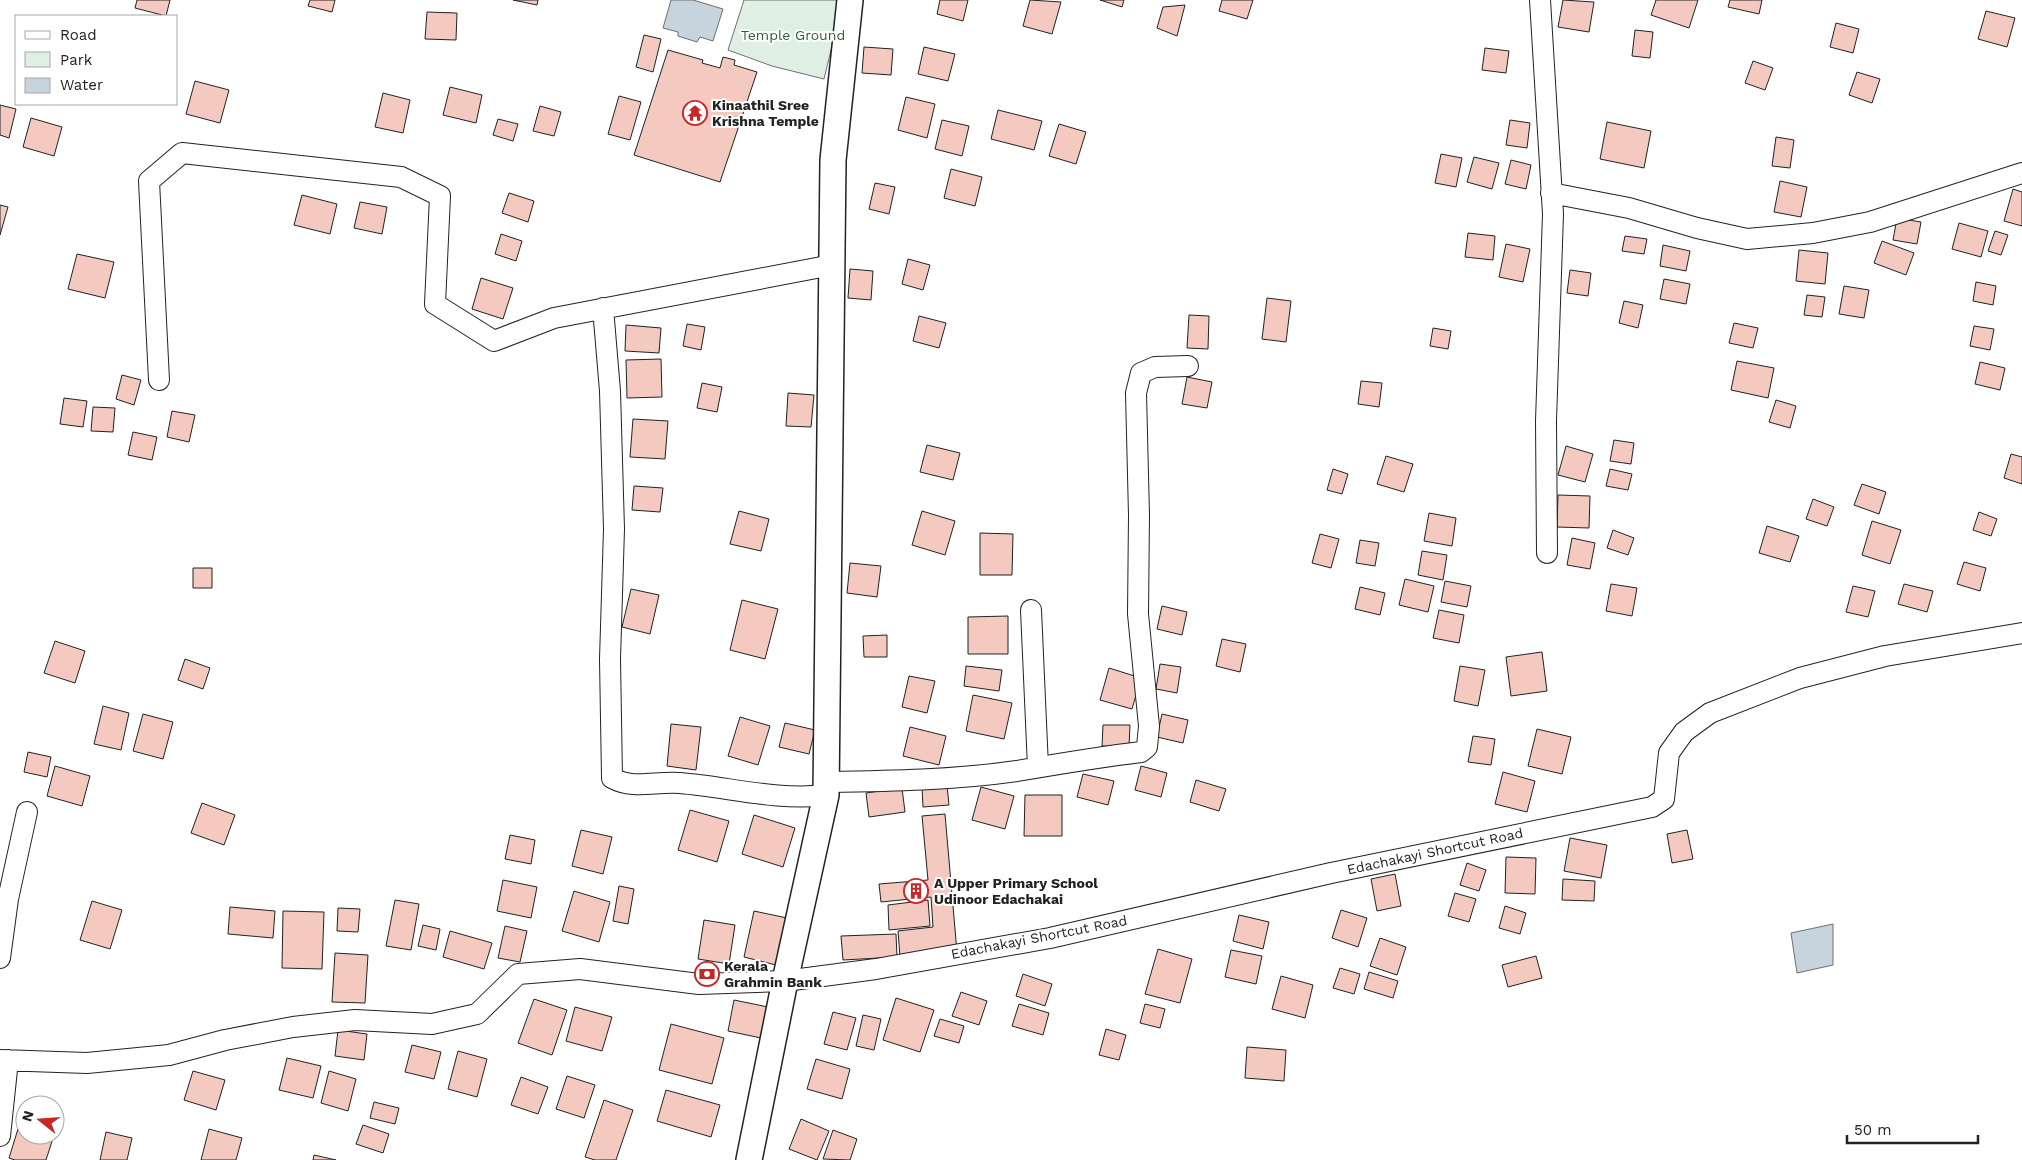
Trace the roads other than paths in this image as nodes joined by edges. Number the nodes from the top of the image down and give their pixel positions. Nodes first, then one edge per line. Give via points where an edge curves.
1 (850, 0) edge
2 (1540, 0) edge
3 (2022, 174) edge
4 (1551, 193) junction
5 (832, 265) junction
6 (603, 308) junction
7 (1188, 366) dead end
8 (159, 380) dead end
9 (1547, 553) dead end
10 (1031, 610) dead end
11 (2022, 633) edge
12 (1038, 767) junction
13 (826, 788) junction
14 (27, 812) dead end
15 (0, 958) edge
16 (785, 981) junction
17 (4, 1060) edge
18 (0, 1136) edge
19 (749, 1160) edge

1 - 5 main road via 833,160
2 - 4 street
3 - 4 street via 1870,222 1813,233 1747,239 1628,208
4 - 9 street
5 - 6 street
5 - 13 main road
6 - 8 street via 554,318 494,341 436,304 440,196 401,177 182,153 149,181
6 - 13 street via 610,391 614,529 610,659 612,778 622,784 678,783 803,798
7 - 12 street via 1156,367 1142,373 1136,393 1138,614 1149,726 1147,748 1141,752
10 - 12 street
11 - 16 street, Edachakayi Shortcut Road via 1866,661 1800,678 1710,713 1684,732 1669,753 1664,799 1652,807 1331,873 1050,938 876,969
12 - 13 street
13 - 16 main road
14 - 15 street via 8,899
16 - 17 street via 699,984 580,969 518,974 477,1014 432,1024 355,1020 293,1027 169,1055 87,1063
16 - 19 main road
17 - 18 street

